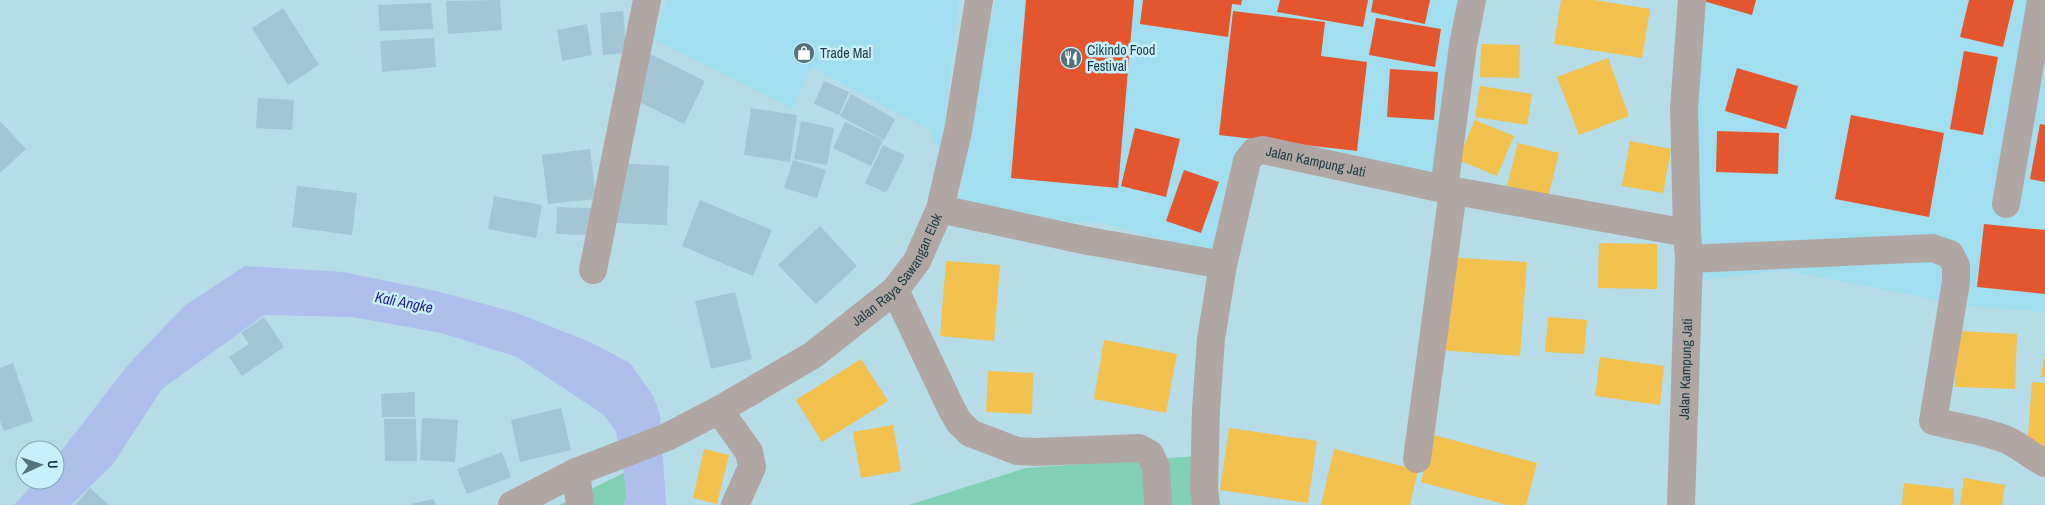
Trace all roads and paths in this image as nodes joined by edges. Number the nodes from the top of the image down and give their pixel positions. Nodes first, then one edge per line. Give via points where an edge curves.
1 (647, 0) edge
2 (979, 0) edge
3 (1472, 0) edge
4 (1692, 0) edge
5 (2040, 0) edge
6 (1449, 190) junction
7 (2006, 204) dead end
8 (940, 209) junction
9 (1688, 246) junction
10 (1223, 264) junction
11 (593, 270) dead end
12 (895, 290) junction
13 (719, 410) junction
14 (1416, 459) dead end
15 (2045, 463) edge
16 (576, 472) junction
17 (512, 505) edge
18 (580, 505) edge
19 (735, 505) edge
20 (1158, 505) edge
21 (1206, 505) edge
22 (1680, 505) edge

1 - 11 street
2 - 8 street, Jalan Raya Sawangan Elok via 958,131
3 - 6 street via 1463,45
4 - 9 street, Jalan Kampung Jati via 1684,109
5 - 7 street
6 - 9 street, Jalan Kampung Jati
6 - 10 street, Jalan Kampung Jati via 1263,150 1254,152 1247,161
6 - 14 street
8 - 10 street via 1083,240
8 - 12 street, Jalan Raya Sawangan Elok via 917,261
9 - 15 street via 1932,248 1950,254 1956,266 1956,282 1933,421 2002,438
9 - 22 street, Jalan Kampung Jati
10 - 21 street via 1210,339
12 - 13 street, Jalan Raya Sawangan Elok via 813,355
12 - 20 street via 952,410 970,433 1017,451 1139,448 1150,454 1156,467
13 - 16 street, Jalan Raya Sawangan Elok via 666,436
13 - 19 street via 749,452 752,467
16 - 17 street, Jalan Raya Sawangan Elok
16 - 18 street

